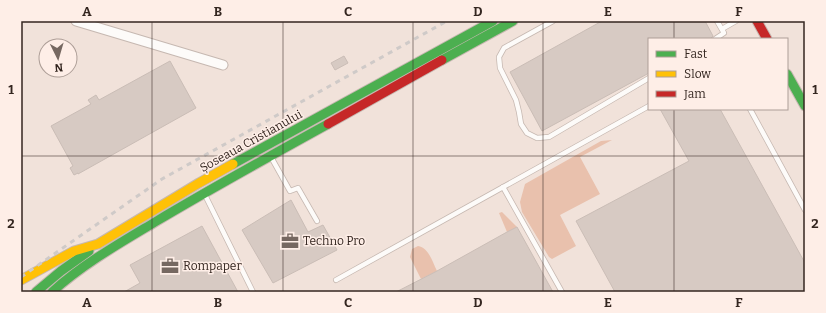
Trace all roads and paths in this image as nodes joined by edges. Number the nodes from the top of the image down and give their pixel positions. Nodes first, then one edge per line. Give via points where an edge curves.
1 (76, 21) edge
2 (493, 21) edge
3 (513, 21) edge
4 (553, 21) edge
5 (717, 21) edge
6 (736, 21) edge
7 (757, 21) edge
8 (722, 29) junction
9 (716, 38) edge
10 (766, 38) edge
11 (223, 65) dead end
12 (788, 76) edge
13 (648, 79) edge
14 (805, 106) edge
15 (648, 107) edge
16 (751, 110) edge
17 (270, 156) junction
18 (504, 187) junction
19 (204, 193) junction
20 (805, 210) edge
21 (317, 221) dead end
22 (98, 244) junction
23 (21, 280) edge
24 (336, 280) dead end
25 (36, 292) edge
26 (52, 292) edge
27 (253, 292) edge
28 (562, 292) edge

1 - 11 street
2 - 22 main road, Șoseaua Cristianului via 204,180
3 - 17 main road, Șoseaua Cristianului
4 - 13 lane via 504,48 499,57 500,68 516,100 521,124 527,133 537,138 549,137
5 - 8 lane
6 - 8 lane
7 - 10 main road
8 - 9 lane via 724,33
12 - 14 main road
15 - 18 lane
16 - 20 lane
17 - 19 main road, Șoseaua Cristianului
17 - 21 lane via 290,191 298,188
18 - 24 lane
18 - 28 lane
19 - 26 main road, Șoseaua Cristianului via 122,242
19 - 27 lane
22 - 23 main road, Șoseaua Cristianului via 74,251
22 - 25 main road

